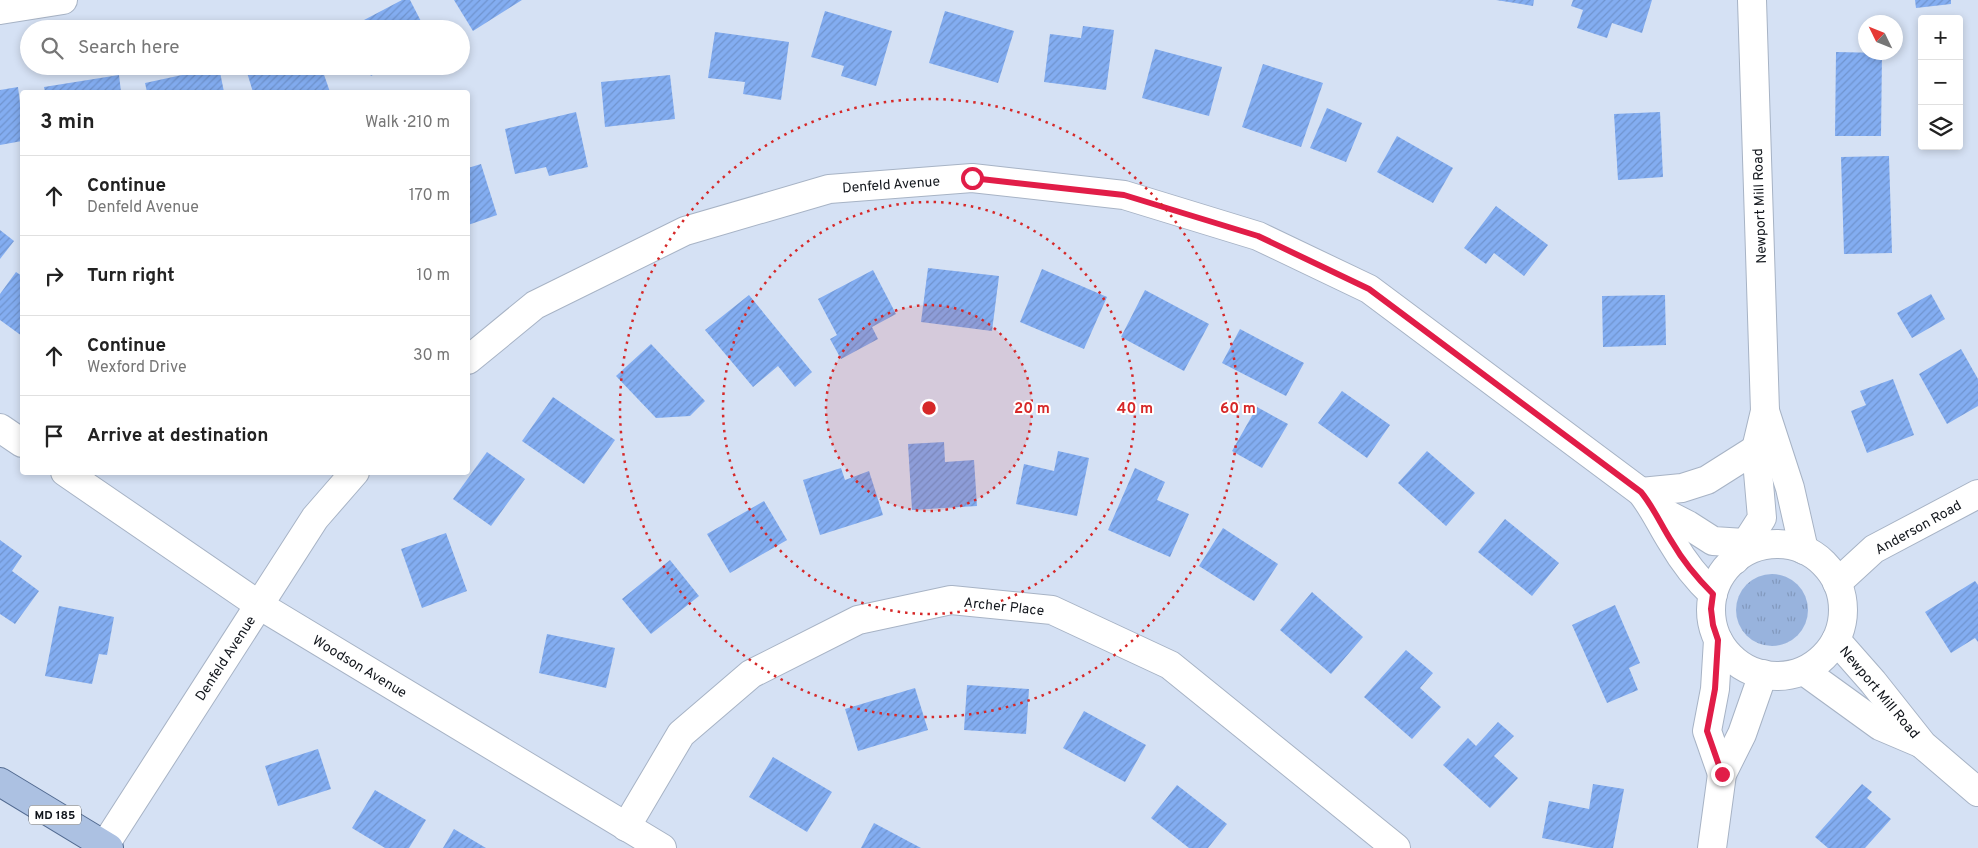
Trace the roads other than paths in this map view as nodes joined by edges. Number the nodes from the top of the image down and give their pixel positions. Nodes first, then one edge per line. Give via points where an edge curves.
1 (63, 0) edge
2 (1752, 0) edge
3 (0, 10) edge
4 (470, 358) edge
5 (1765, 411) junction
6 (0, 428) edge
7 (20, 442) edge
8 (1756, 449) junction
9 (69, 475) edge
10 (352, 475) edge
11 (1978, 494) edge
12 (1647, 500) junction
13 (1750, 549) junction
14 (1804, 550) junction
15 (1838, 583) junction
16 (1713, 594) junction
17 (259, 605) junction
18 (1718, 640) junction
19 (1836, 640) junction
20 (1804, 671) junction
21 (1763, 674) junction
22 (1923, 745) junction
23 (1722, 774) junction
24 (0, 782) edge
25 (1978, 792) edge
26 (626, 827) junction
27 (106, 847) edge
28 (662, 848) edge
29 (1396, 848) edge
30 (1712, 848) edge

1 - 3 street
2 - 5 street, Newport Mill Road
4 - 12 street, Denfeld Avenue via 535,305 685,231 829,189 972,178 1124,195 1258,236 1369,289
5 - 8 street, Newport Mill Road
5 - 14 street, Newport Mill Road via 1790,488
6 - 7 street
8 - 12 street via 1707,480
8 - 13 street, Newport Mill Road via 1762,518
9 - 17 street, Woodson Avenue
10 - 17 street, Denfeld Avenue via 315,518
11 - 15 street, Anderson Road via 1874,549
12 - 13 street, Denfeld Avenue via 1713,541
12 - 16 street, Denfeld Avenue via 1672,543
13 - 14 street via 1787,545
13 - 16 street via 1721,575
14 - 15 street via 1818,558
15 - 19 street via 1843,601 1842,621
16 - 18 street via 1711,609
17 - 26 street, Woodson Avenue
17 - 27 street, Denfeld Avenue
18 - 21 street via 1744,668
18 - 23 street via 1715,689 1707,731
19 - 20 street via 1823,658
19 - 22 street, Newport Mill Road
20 - 21 street via 1784,676
20 - 22 street, Newport Mill Road via 1880,726
21 - 23 street via 1742,734
22 - 25 street, Newport Mill Road
23 - 30 street
24 - 27 main road, MD 185
26 - 28 street, Woodson Avenue
26 - 29 street, Archer Place via 680,734 751,674 858,620 951,600 1052,610 1170,666

